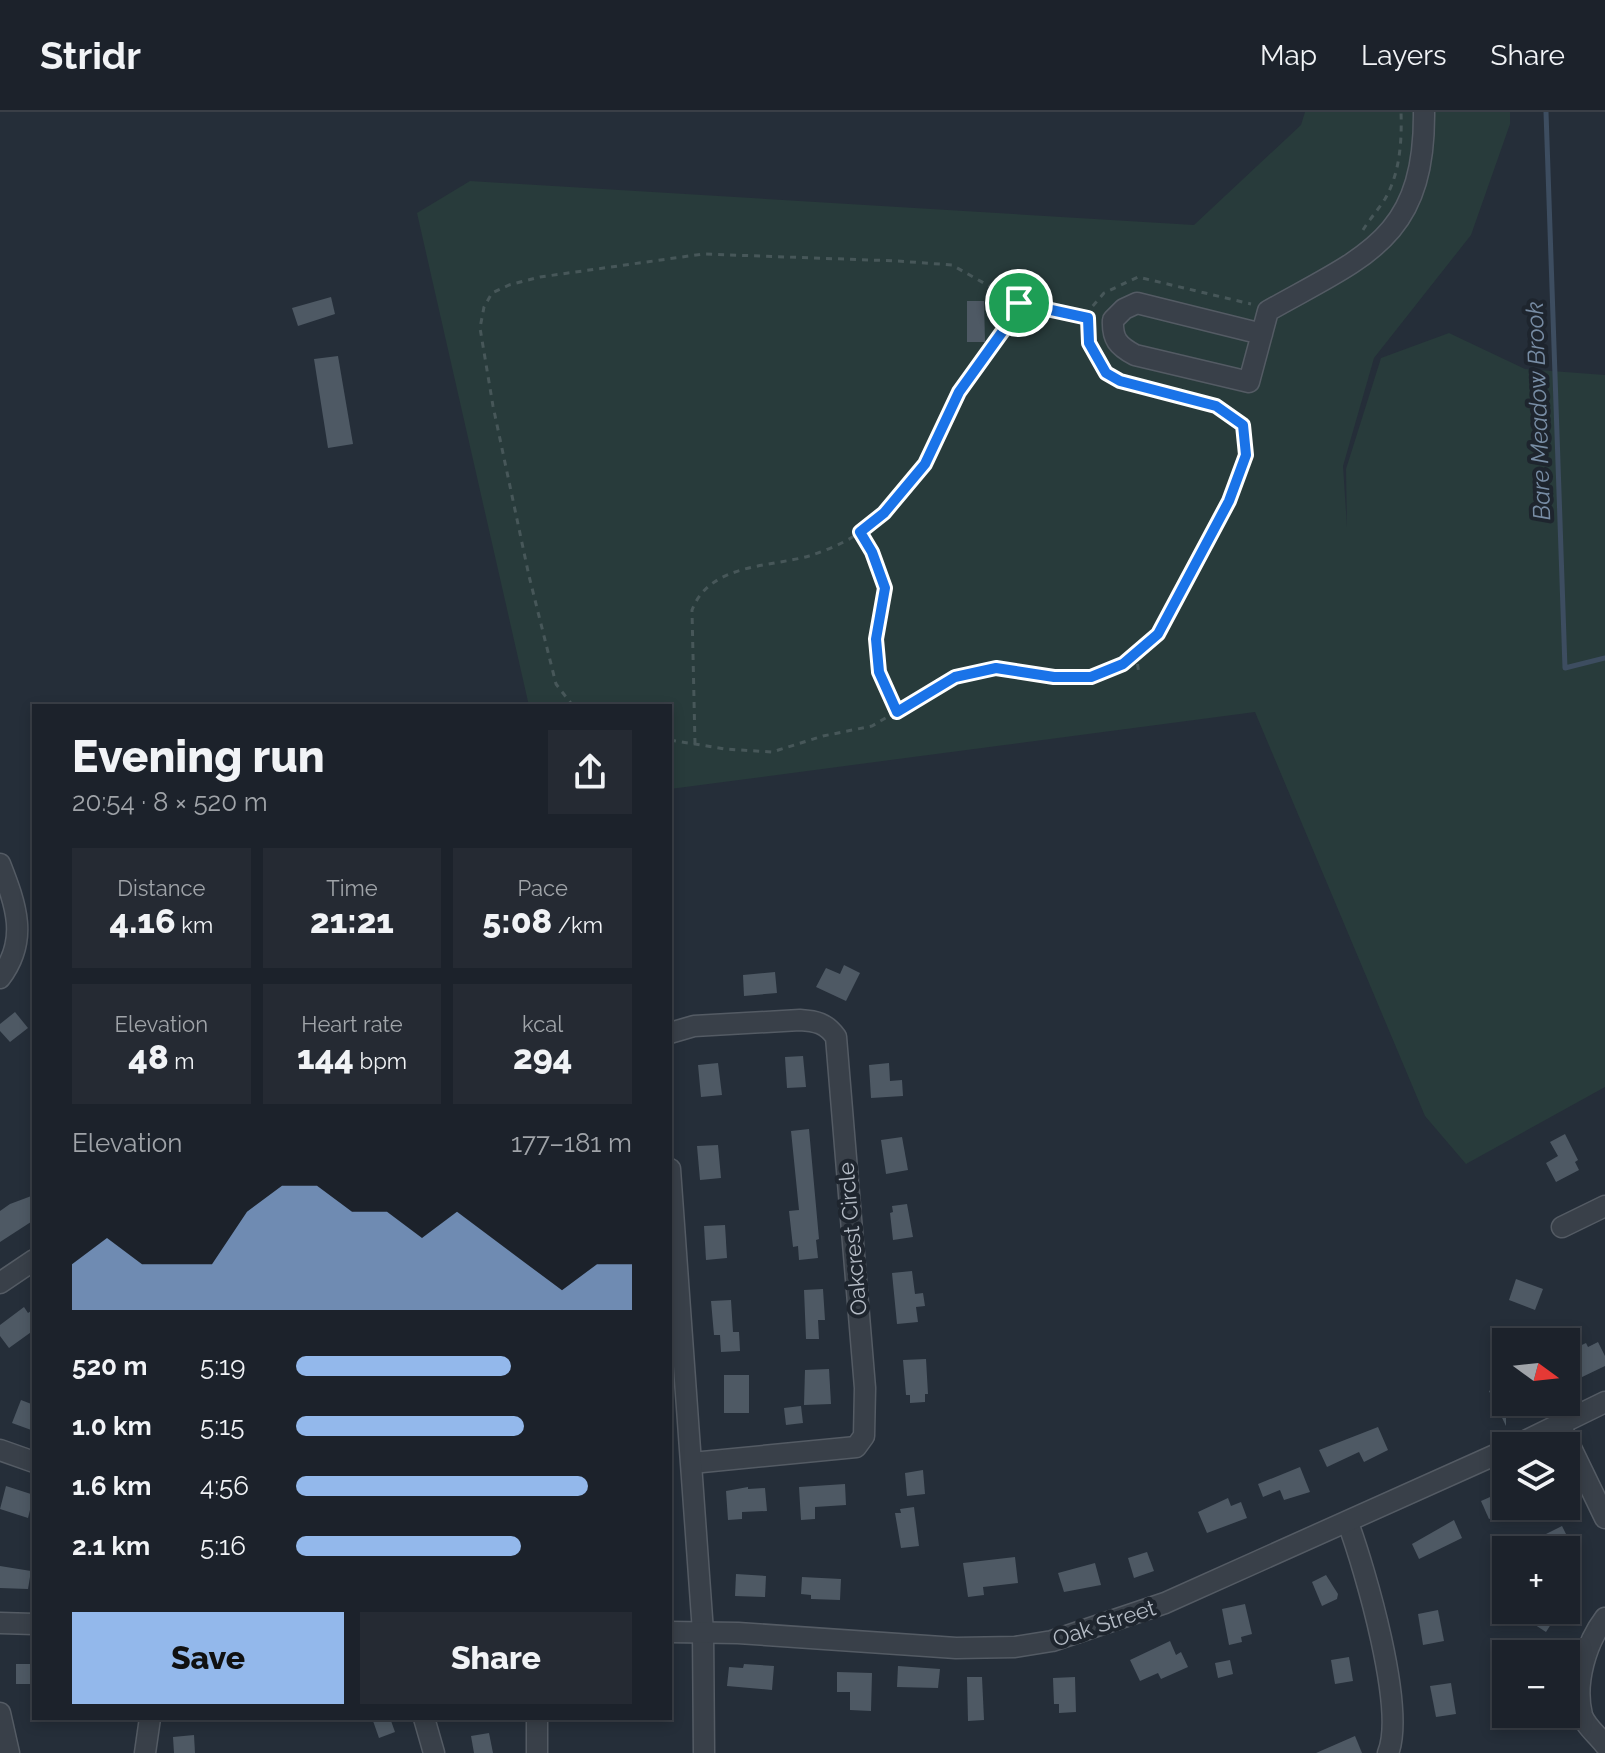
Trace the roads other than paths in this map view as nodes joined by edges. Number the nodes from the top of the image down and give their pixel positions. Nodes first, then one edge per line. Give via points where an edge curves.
1 (1424, 112) edge
2 (1262, 334) junction
3 (0, 864) edge
4 (0, 978) edge
5 (672, 1032) edge
6 (672, 1196) edge
7 (1605, 1206) edge
8 (1562, 1227) dead end
9 (32, 1261) edge
10 (0, 1283) edge
11 (1605, 1402) edge
12 (1560, 1425) junction
13 (1545, 1432) edge
14 (0, 1450) edge
15 (1492, 1456) edge
16 (32, 1461) edge
17 (692, 1463) junction
18 (1605, 1518) edge
19 (1348, 1523) junction
20 (1605, 1618) edge
21 (0, 1623) edge
22 (32, 1624) edge
23 (672, 1632) edge
24 (703, 1632) junction
25 (0, 1713) edge
26 (150, 1720) edge
27 (425, 1720) edge
28 (537, 1720) edge
29 (1605, 1745) edge
30 (9, 1753) edge
31 (145, 1753) edge
32 (434, 1753) edge
33 (537, 1753) edge
34 (704, 1753) edge
35 (1388, 1753) edge

1 - 2 street via 1416,183 1391,230 1359,260 1268,311
2 - 2 street via 1137,303 1112,324 1120,347 1135,355 1249,382
3 - 4 street via 18,937 12,961
5 - 17 street, Oakcrest Circle via 694,1026 800,1020 829,1027 836,1037 865,1388 864,1436 856,1447
6 - 17 street
7 - 8 street
9 - 10 street
11 - 12 street
12 - 13 street
12 - 18 street
14 - 16 street
15 - 19 street, Oak Street
17 - 24 street
19 - 24 street, Oak Street via 1135,1615 1052,1641 956,1648
19 - 35 street via 1386,1663 1392,1717
20 - 29 street via 1586,1651 1581,1696 1583,1716
21 - 22 street
23 - 24 street, Oak Street
24 - 34 street
25 - 30 street
26 - 31 street
27 - 32 street
28 - 33 street

